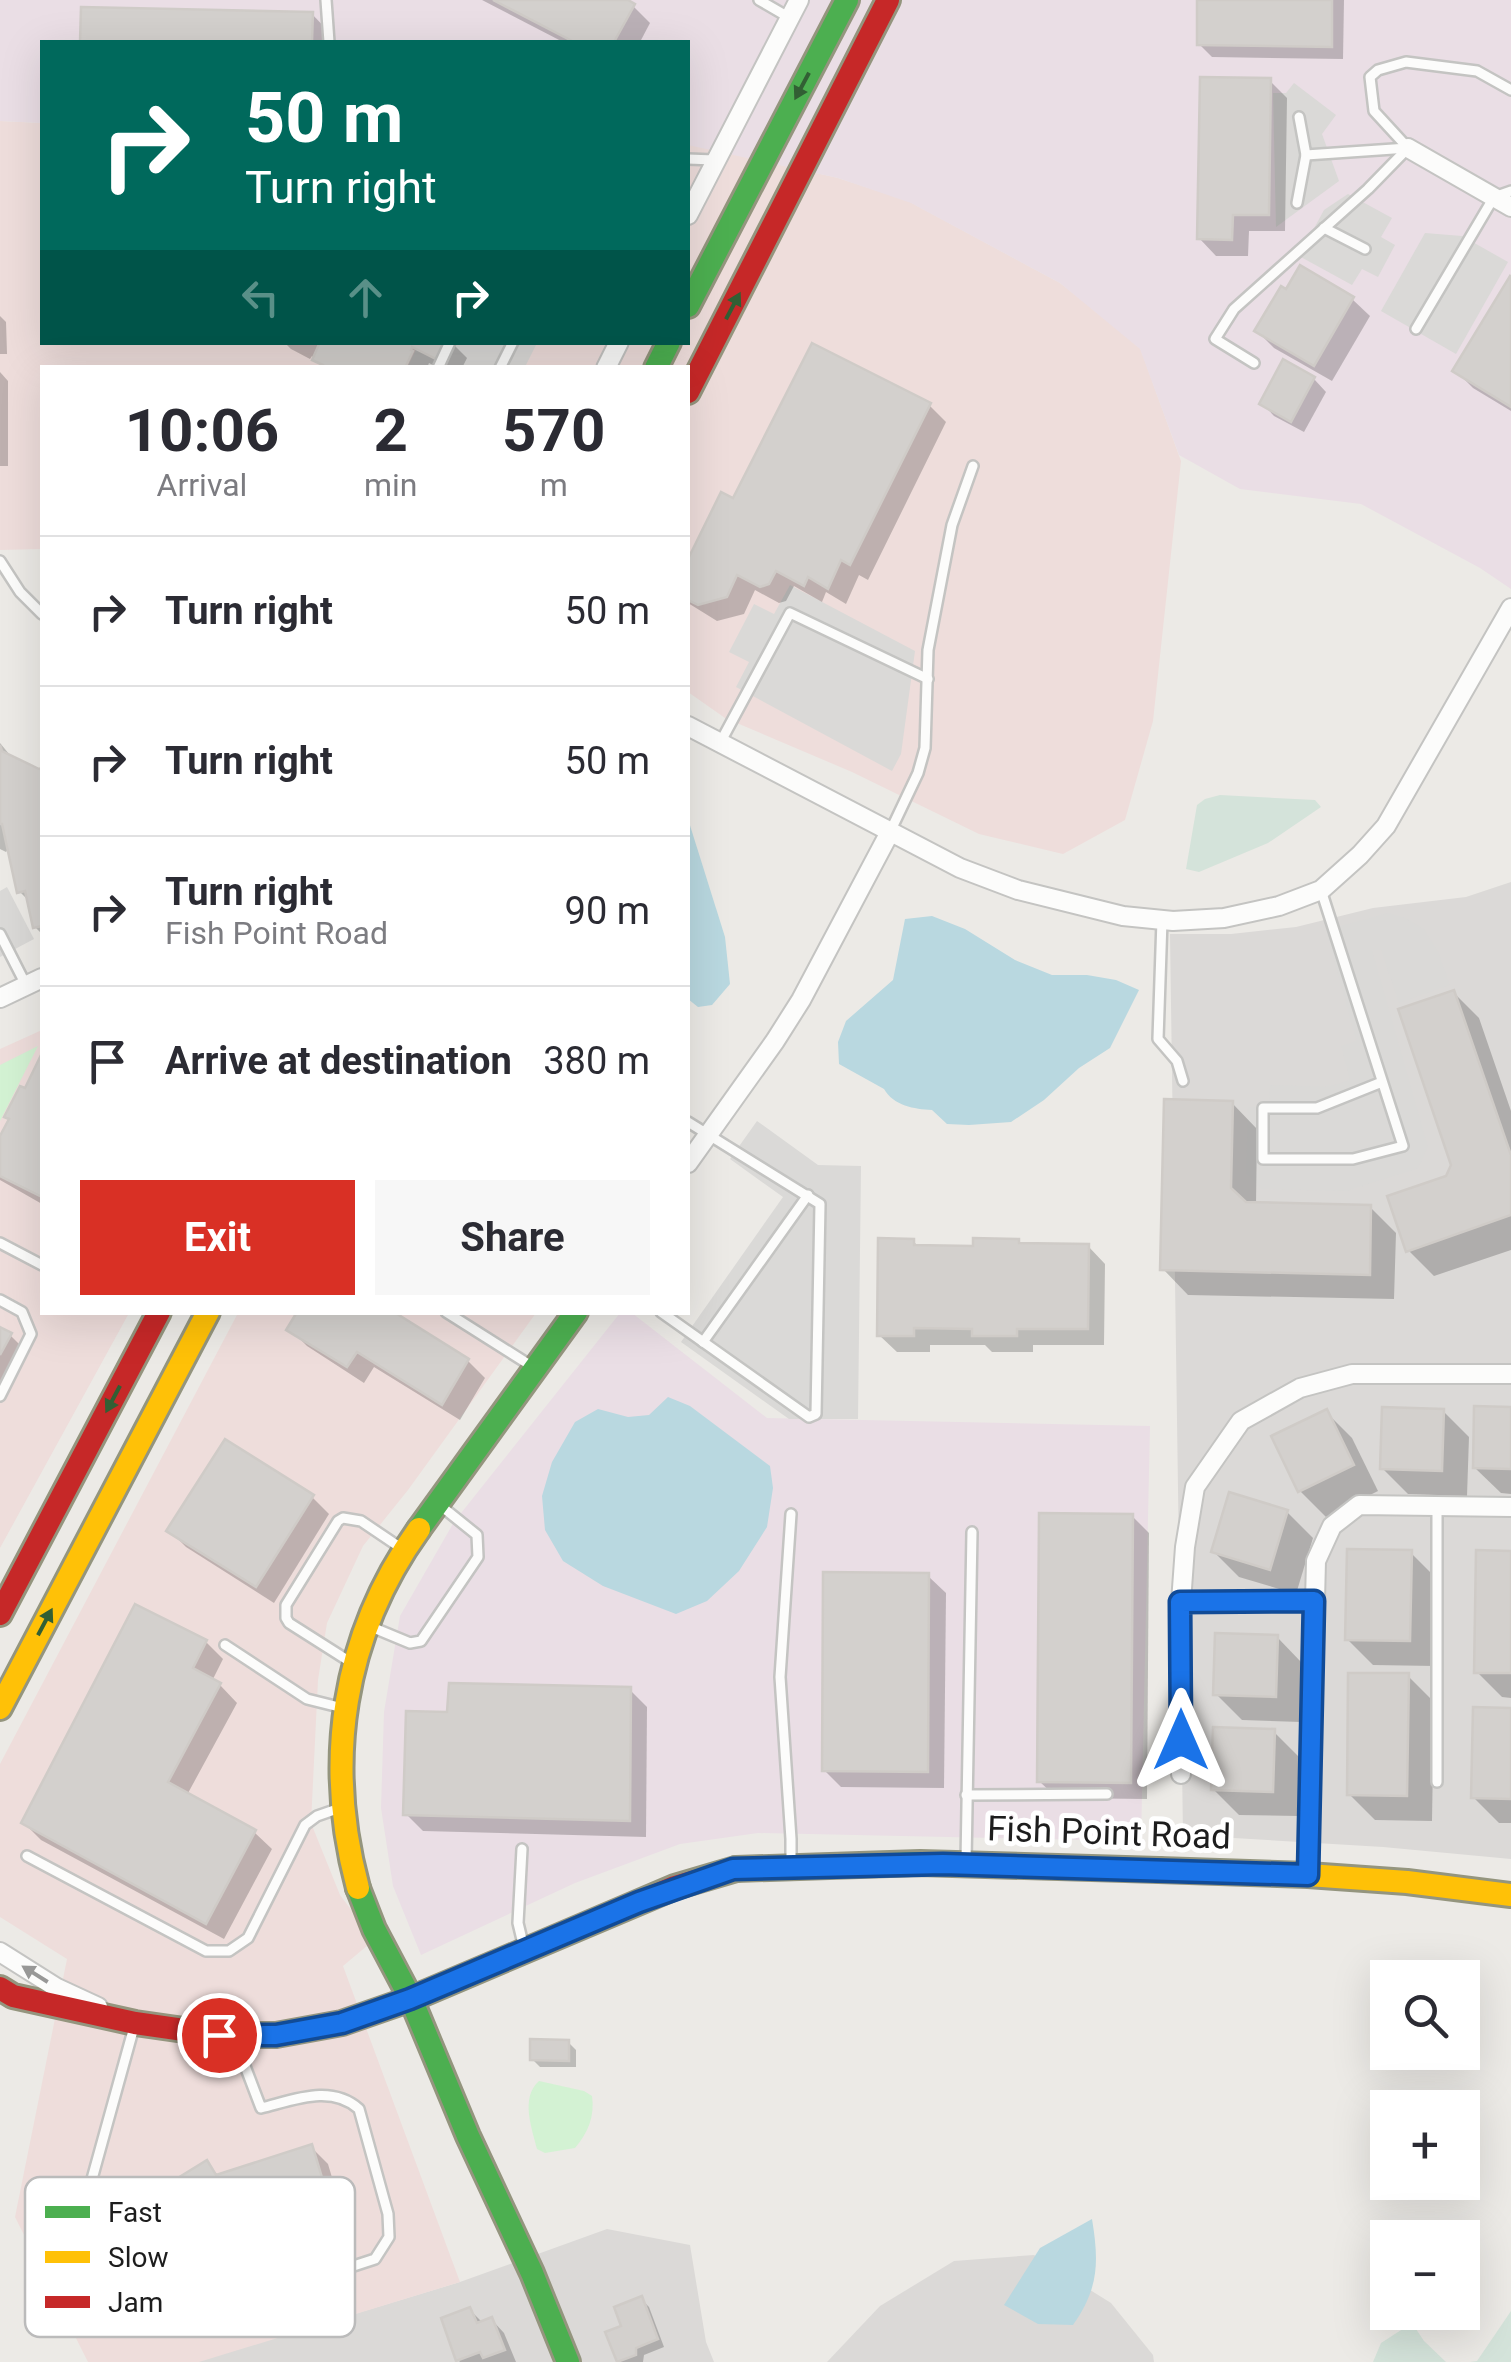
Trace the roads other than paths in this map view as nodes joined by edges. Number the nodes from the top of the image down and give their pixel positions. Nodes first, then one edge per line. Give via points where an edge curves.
1 (326, 0) edge
2 (758, 0) edge
3 (799, 0) edge
4 (848, 0) edge
5 (888, 0) edge
6 (790, 18) junction
7 (329, 40) edge
8 (1511, 90) edge
9 (1299, 117) dead end
10 (1408, 148) junction
11 (1306, 154) junction
12 (690, 159) edge
13 (717, 160) junction
14 (1502, 194) edge
15 (1297, 203) dead end
16 (1511, 207) edge
17 (690, 211) edge
18 (1324, 228) junction
19 (1365, 250) dead end
20 (690, 302) edge
21 (1416, 330) dead end
22 (1254, 363) dead end
23 (690, 388) edge
24 (974, 466) dead end
25 (0, 562) edge
26 (1511, 608) edge
27 (40, 612) edge
28 (928, 679) junction
29 (690, 727) edge
30 (720, 743) junction
31 (890, 832) junction
32 (1321, 890) junction
33 (1162, 920) junction
34 (0, 934) edge
35 (34, 982) edge
36 (0, 998) edge
37 (1183, 1081) dead end
38 (1382, 1082) junction
39 (690, 1123) edge
40 (709, 1135) junction
41 (690, 1160) edge
42 (808, 1195) junction
43 (0, 1244) edge
44 (40, 1264) edge
45 (0, 1300) edge
46 (157, 1315) edge
47 (206, 1315) edge
48 (451, 1315) edge
49 (574, 1315) edge
50 (665, 1315) edge
51 (703, 1342) junction
52 (536, 1368) junction
53 (1511, 1374) edge
54 (0, 1396) edge
55 (437, 1503) junction
56 (1436, 1506) junction
57 (1511, 1507) edge
58 (790, 1514) dead end
59 (972, 1532) dead end
60 (404, 1550) junction
61 (1314, 1601) junction
62 (1180, 1602) junction
63 (0, 1614) edge
64 (366, 1625) junction
65 (225, 1644) dead end
66 (354, 1665) junction
67 (0, 1708) edge
68 (346, 1708) junction
69 (1182, 1774) dead end
70 (1436, 1782) dead end
71 (1107, 1794) dead end
72 (966, 1795) junction
73 (343, 1807) junction
74 (522, 1849) dead end
75 (27, 1856) dead end
76 (966, 1864) junction
77 (791, 1867) junction
78 (1308, 1875) junction
79 (1511, 1894) edge
80 (524, 1951) junction
81 (0, 1952) edge
82 (0, 1988) edge
83 (410, 1999) junction
84 (135, 2023) junction
85 (233, 2035) junction
86 (93, 2177) edge
87 (355, 2266) edge
88 (568, 2362) edge

1 - 7 lane
2 - 6 lane
3 - 6 street
4 -> 20 street
23 -> 5 street
6 - 13 street
8 - 10 lane via 1477,71 1406,62 1378,70 1370,78 1374,111
9 - 11 lane
10 - 11 lane
10 - 14 street
10 - 18 lane
11 - 15 lane
12 - 13 lane
13 - 17 street
14 - 16 street
14 - 21 lane
18 - 19 lane
18 - 22 lane via 1234,310 1215,340
24 - 28 lane via 952,526
25 - 27 lane
26 - 32 street via 1386,826
28 - 30 lane via 790,614
28 - 31 lane via 925,748
29 - 30 street
30 - 31 street
31 - 33 street via 1018,890
31 - 40 street via 801,1000
32 - 33 street via 1224,918
32 - 38 lane
33 - 37 lane via 1158,1039 1177,1061
34 - 35 lane
35 - 36 street
38 - 38 lane via 1317,1108 1263,1108 1263,1159 1353,1158 1403,1146
39 - 40 lane
40 - 41 street
40 - 42 lane
42 - 51 lane
42 - 51 lane via 820,1204 816,1414 809,1416
43 - 44 lane
45 - 54 lane via 22,1312 31,1334
46 -> 63 street
67 -> 47 street
48 - 52 lane
49 - 52 street
50 - 51 lane
52 - 55 street
53 - 62 street via 1352,1374 1300,1388 1241,1421 1195,1486
55 - 60 street
55 - 64 lane via 477,1536 478,1557 421,1641
56 - 57 street
56 - 61 street via 1358,1505 1332,1526 1316,1561
56 - 70 lane
58 - 77 lane via 780,1677
59 - 72 lane
60 - 64 street
60 - 66 lane via 361,1521 343,1518 286,1605 289,1623
61 - 62 street
61 - 78 street
62 - 69 street
64 - 66 street
65 - 68 lane via 307,1699
66 - 68 street
68 - 73 street
71 - 72 lane
72 - 76 lane
73 - 75 lane via 305,1825 248,1938 229,1951 206,1951
73 - 83 street via 358,1888
74 - 80 lane via 518,1923
76 - 77 street, Fish Point Road
76 - 78 street, Fish Point Road
77 - 80 street, Fish Point Road via 733,1869
78 - 79 street, Fish Point Road
80 - 83 street, Fish Point Road
84 -> 81 street, Fish Point Road via 57,1988
82 - 84 street, Fish Point Road
83 - 85 street, Fish Point Road via 342,2023
83 - 88 street
84 - 85 street, Fish Point Road
84 - 86 lane
85 - 87 lane via 262,2108 316,2094 348,2099 359,2109 389,2236 375,2259

